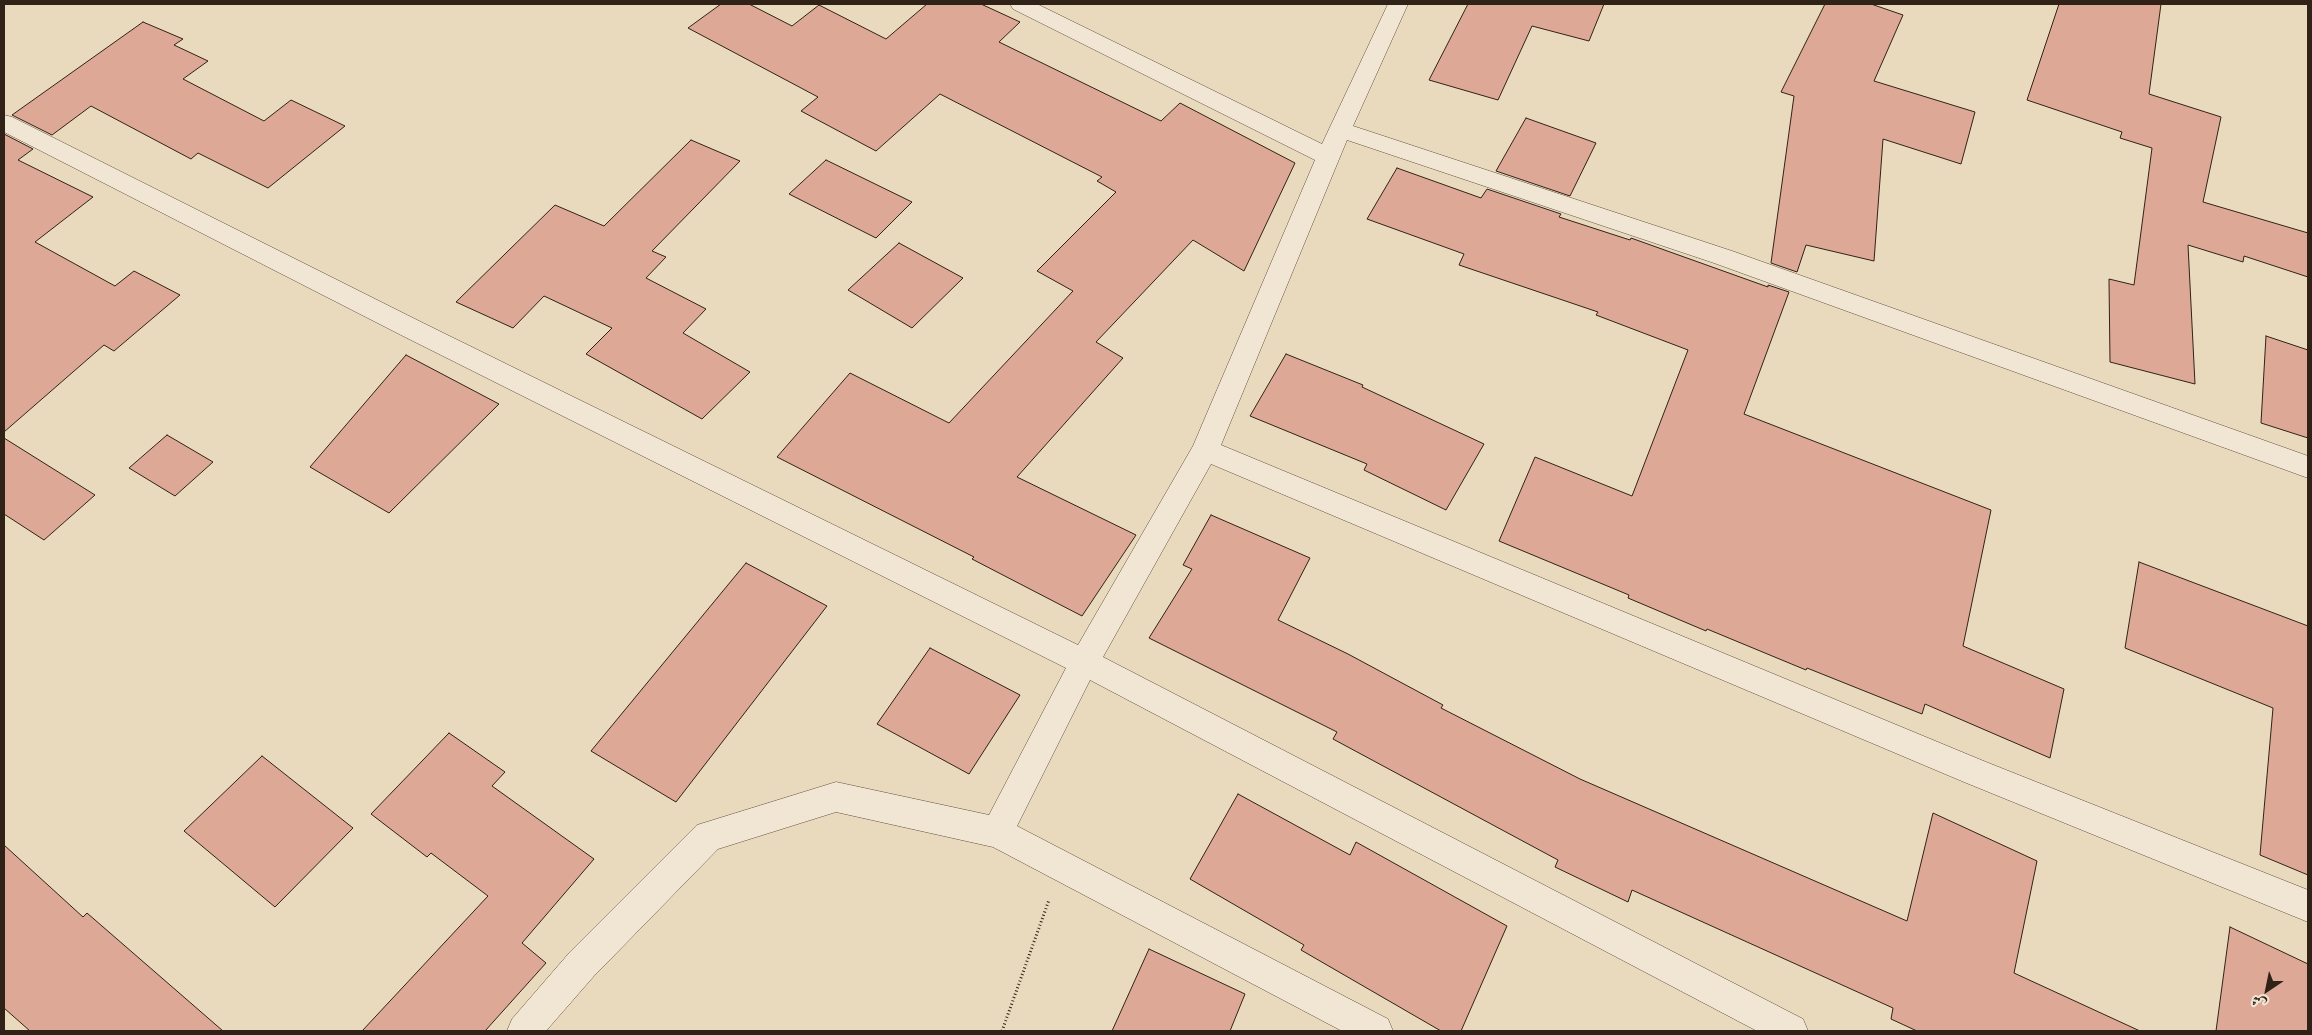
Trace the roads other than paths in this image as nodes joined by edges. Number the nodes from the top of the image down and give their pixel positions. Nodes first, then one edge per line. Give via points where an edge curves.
1 (1020, 4) edge
2 (1398, 4) edge
3 (4, 123) edge
4 (1341, 130) junction
5 (1328, 157) junction
6 (1205, 450) junction
7 (2308, 467) edge
8 (1084, 662) junction
9 (997, 832) junction
10 (2308, 906) edge
11 (524, 1031) edge
12 (1376, 1031) edge
13 (1791, 1031) edge

1 - 5 street
2 - 4 street
3 - 8 street
4 - 5 street
4 - 7 street via 1723,256
5 - 6 street
6 - 8 street
6 - 10 street via 1966,768
8 - 9 street
8 - 13 street
9 - 11 street via 836,797 708,836 582,964
9 - 12 street

